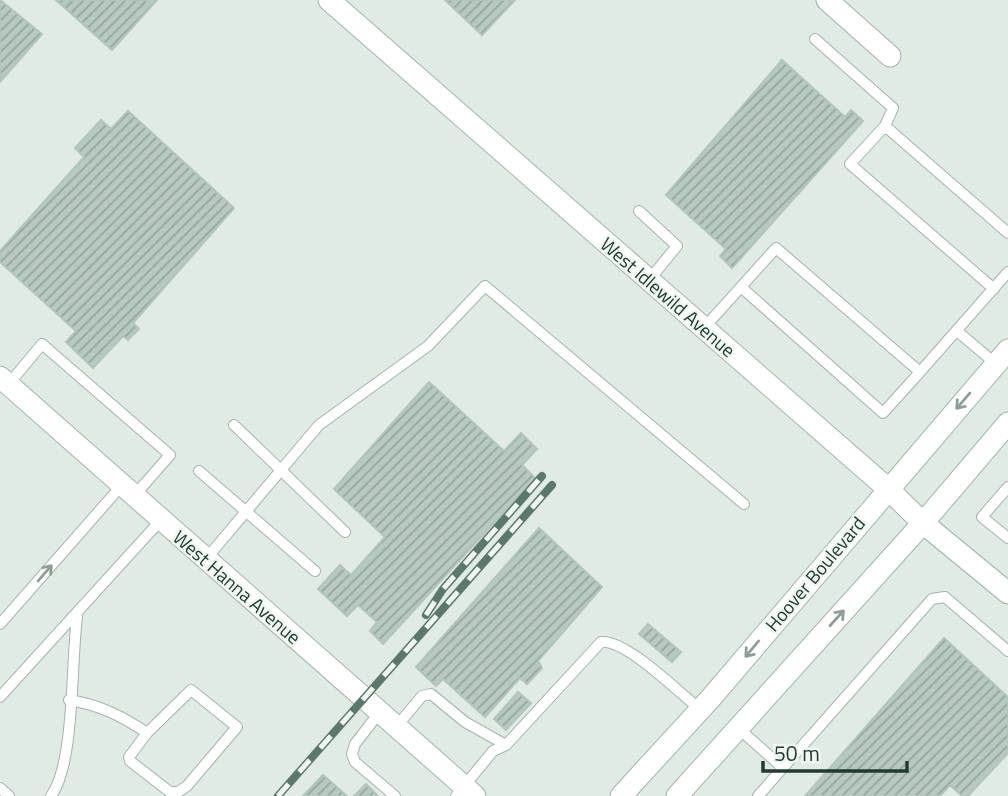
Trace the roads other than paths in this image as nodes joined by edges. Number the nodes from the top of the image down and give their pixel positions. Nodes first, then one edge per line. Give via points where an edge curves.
1 (329, 0) edge
2 (827, 0) edge
3 (815, 39) dead end
4 (890, 56) dead end
5 (885, 126) junction
6 (639, 211) dead end
7 (1008, 233) edge
8 (1008, 272) edge
9 (649, 280) junction
10 (741, 287) junction
11 (994, 289) junction
12 (704, 328) junction
13 (957, 331) junction
14 (1002, 357) edge
15 (920, 372) junction
16 (4, 381) edge
17 (1008, 422) edge
18 (234, 425) dead end
19 (282, 468) junction
20 (199, 471) dead end
21 (1008, 487) edge
22 (887, 488) junction
23 (128, 491) junction
24 (744, 504) dead end
25 (247, 511) junction
26 (161, 520) junction
27 (923, 523) junction
28 (345, 532) dead end
29 (1008, 538) edge
30 (205, 559) junction
31 (315, 571) dead end
32 (1008, 593) edge
33 (77, 617) junction
34 (0, 624) edge
35 (1008, 651) edge
36 (0, 697) edge
37 (69, 700) junction
38 (701, 710) junction
39 (379, 713) junction
40 (396, 727) junction
41 (738, 728) junction
42 (147, 733) junction
43 (506, 745) junction
44 (782, 767) junction
45 (0, 788) edge
46 (465, 793) edge
47 (9, 796) edge
48 (51, 796) edge
49 (395, 796) edge
50 (621, 796) edge
51 (677, 796) edge
52 (758, 796) edge

1 - 9 street, West Idlewild Avenue
2 - 4 street
3 - 5 lane via 893,108
5 - 7 lane
5 - 11 lane via 850,164
6 - 9 lane via 677,246
8 - 11 lane
9 - 12 street, West Idlewild Avenue
10 - 12 lane
10 - 15 lane via 776,248
10 - 15 lane via 883,413
11 - 13 lane
12 - 22 street, West Idlewild Avenue
13 - 14 lane
13 - 15 lane
14 -> 22 street, Hoover Boulevard
16 - 23 street, West Hanna Avenue
16 - 23 lane via 42,344 170,455
17 - 27 street
18 - 19 lane
19 - 24 lane via 319,425 428,346 485,286
19 - 25 lane
19 - 28 lane
20 - 25 lane
21 - 29 lane via 982,517
22 - 27 street, West Idlewild Avenue
22 -> 38 street, Hoover Boulevard
23 - 26 street, West Hanna Avenue
34 -> 23 lane
25 - 30 lane
25 - 31 lane
26 - 30 street, West Hanna Avenue
26 - 33 lane
27 - 32 street, West Idlewild Avenue
41 -> 27 street
30 - 39 street, West Hanna Avenue
33 - 36 lane
33 - 37 lane
35 - 44 lane via 945,597 932,599
37 - 42 lane via 121,715
37 - 48 lane via 60,779
38 - 43 lane via 628,652 610,641 601,642
38 - 50 street, Hoover Boulevard
39 - 40 street, West Hanna Avenue
39 - 49 lane via 352,754 355,762
40 - 43 lane via 422,696 430,694 465,722
40 - 46 street, West Hanna Avenue
41 - 44 lane
41 - 51 street
42 - 42 lane via 191,690 237,727 178,792 170,792 130,761
43 - 46 lane via 493,751
44 - 52 lane
45 - 47 lane

